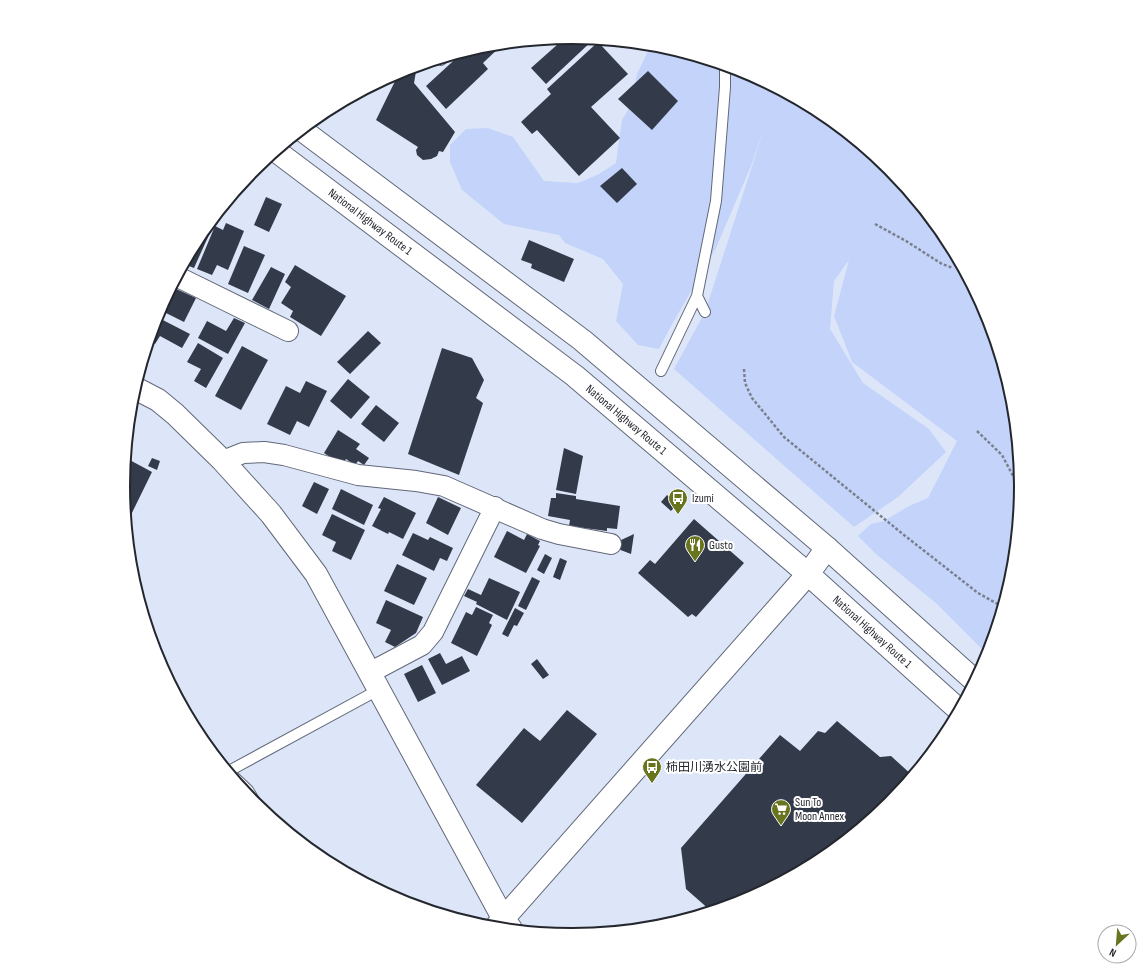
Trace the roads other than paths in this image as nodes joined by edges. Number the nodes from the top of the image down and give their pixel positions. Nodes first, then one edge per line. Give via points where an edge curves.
1 (725, 71) edge
2 (306, 133) edge
3 (281, 154) edge
4 (182, 279) edge
5 (697, 296) junction
6 (705, 312) dead end
7 (288, 331) dead end
8 (661, 372) dead end
9 (141, 391) edge
10 (223, 461) junction
11 (494, 507) junction
12 (612, 544) dead end
13 (827, 548) junction
14 (808, 574) junction
15 (971, 677) edge
16 (375, 681) junction
17 (955, 707) edge
18 (233, 768) edge
19 (501, 922) edge
20 (505, 923) edge

1 - 5 lane via 716,201
2 - 13 main road via 582,340
3 - 14 main road, National Highway Route 1 via 575,376
4 - 7 street
5 - 6 lane
5 - 8 lane
9 - 10 main road via 176,414
10 - 11 street via 243,453 264,452 284,455 358,475 444,486
10 - 16 main road via 271,514 316,574
11 - 12 street via 542,529
11 - 16 street via 433,632 422,645
13 - 14 main road
13 - 15 main road
14 - 17 main road, National Highway Route 1
14 - 20 main road
16 - 18 lane
16 - 19 main road

